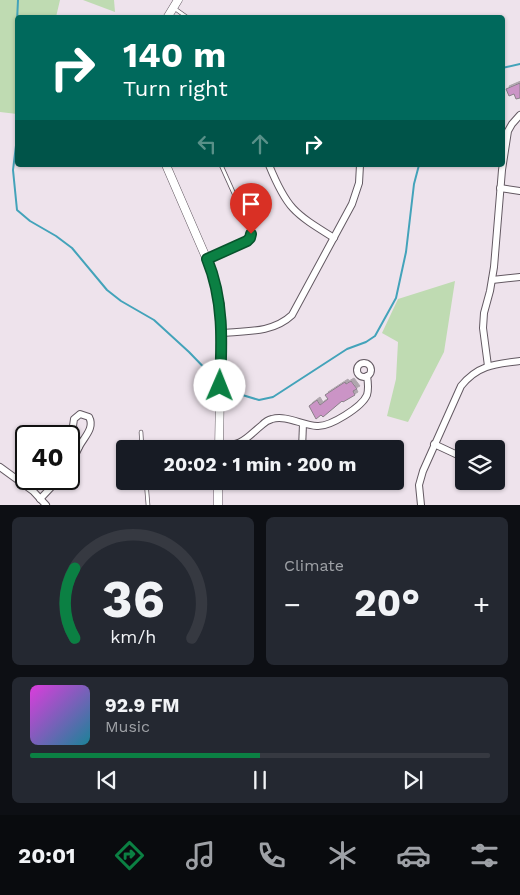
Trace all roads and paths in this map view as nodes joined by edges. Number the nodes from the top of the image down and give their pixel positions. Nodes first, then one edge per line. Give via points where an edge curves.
1 (178, 0) edge
2 (173, 7) junction
3 (169, 15) edge
4 (184, 15) edge
5 (520, 115) edge
6 (505, 152) edge
7 (167, 167) edge
8 (222, 167) edge
9 (271, 167) edge
10 (360, 167) edge
11 (503, 167) edge
12 (500, 188) junction
13 (520, 191) edge
14 (334, 238) junction
15 (207, 259) junction
16 (520, 277) edge
17 (492, 280) junction
18 (221, 333) junction
19 (520, 361) edge
20 (488, 366) junction
21 (367, 376) dead end
22 (302, 424) junction
23 (141, 432) dead end
24 (141, 440) edge
25 (219, 440) edge
26 (246, 440) edge
27 (302, 440) edge
28 (434, 444) junction
29 (79, 447) joint
30 (455, 454) edge
31 (0, 467) edge
32 (49, 490) edge
33 (147, 490) edge
34 (218, 490) edge
35 (40, 499) junction
36 (46, 505) edge
37 (148, 505) edge
38 (218, 505) edge
39 (421, 505) edge

1 - 2 street
2 - 3 street
2 - 4 lane
5 - 6 street via 508,131
7 - 15 street
8 - 15 lane via 251,236 247,241
9 - 14 street via 280,191 296,212
10 - 14 street via 357,191
11 - 12 street
12 - 13 street
12 - 17 street
14 - 18 street via 286,321 267,329
15 - 18 street via 220,304
16 - 17 street
17 - 20 street via 484,321
18 - 25 street
19 - 20 street
20 - 28 street via 476,371 461,386
21 - 22 street via 368,393 358,406 324,426
22 - 26 street via 271,419
22 - 27 street
23 - 24 lane
28 - 30 street
28 - 39 street via 421,477
29 - 29 street via 91,427 90,419 83,414 73,422
31 - 35 street
32 - 35 street
33 - 37 lane
34 - 38 street
35 - 36 street

